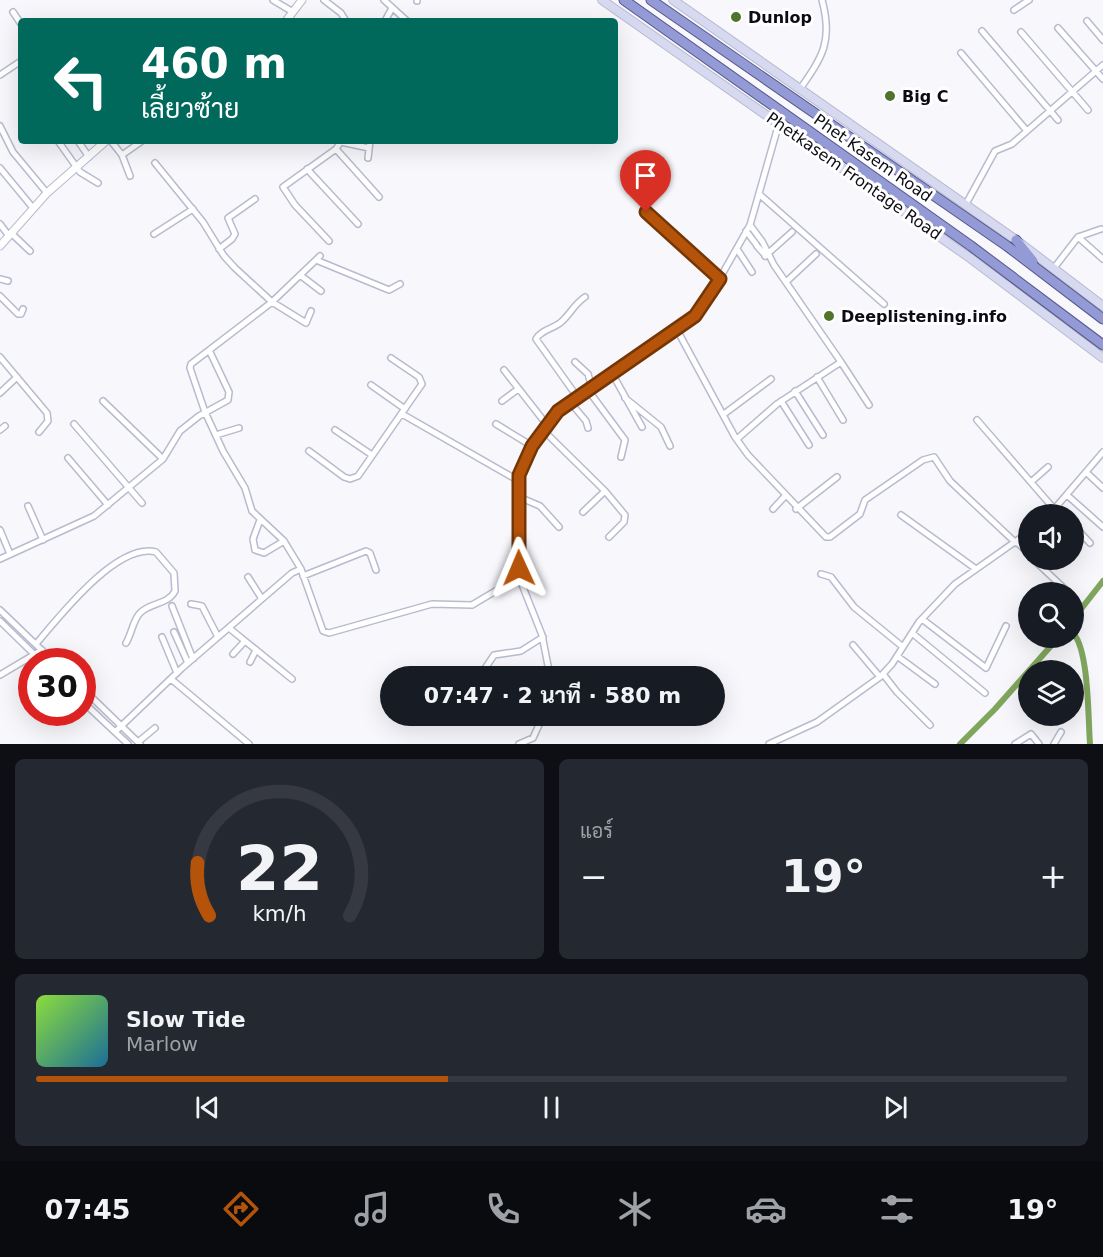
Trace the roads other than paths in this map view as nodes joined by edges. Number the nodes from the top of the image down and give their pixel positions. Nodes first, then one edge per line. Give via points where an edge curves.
1 (273, 0) edge
2 (302, 0) edge
3 (324, 0) edge
4 (384, 0) edge
5 (602, 0) edge
6 (624, 0) edge
7 (673, 0) edge
8 (822, 0) edge
9 (1029, 0) edge
10 (655, 2) edge
11 (392, 8) junction
12 (1014, 10) dead end
13 (13, 12) dead end
14 (293, 12) junction
15 (289, 18) edge
16 (344, 18) edge
17 (387, 18) edge
18 (404, 18) edge
19 (18, 20) edge
20 (1087, 21) dead end
21 (1058, 28) dead end
22 (982, 31) dead end
23 (1021, 32) dead end
24 (1103, 40) edge
25 (961, 53) dead end
26 (18, 63) edge
27 (1103, 65) edge
28 (1096, 71) junction
29 (0, 75) edge
30 (1103, 79) edge
31 (800, 89) junction
32 (1073, 91) junction
33 (1088, 110) dead end
34 (1050, 111) junction
35 (1058, 120) dead end
36 (779, 123) junction
37 (0, 126) edge
38 (1027, 131) junction
39 (60, 144) edge
40 (80, 144) edge
41 (105, 144) edge
42 (111, 144) edge
43 (138, 144) edge
44 (340, 144) edge
45 (350, 144) edge
46 (370, 144) edge
47 (369, 148) junction
48 (336, 149) junction
49 (122, 155) junction
50 (89, 158) junction
51 (368, 158) dead end
52 (154, 163) dead end
53 (0, 168) edge
54 (76, 168) junction
55 (307, 169) junction
56 (130, 176) dead end
57 (98, 183) dead end
58 (47, 193) junction
59 (759, 194) junction
60 (379, 197) dead end
61 (255, 199) dead end
62 (966, 204) junction
63 (33, 208) junction
64 (193, 208) junction
65 (646, 212) dead end
66 (0, 224) edge
67 (358, 224) dead end
68 (750, 225) junction
69 (1101, 229) dead end
70 (746, 231) junction
71 (792, 232) dead end
72 (154, 234) dead end
73 (10, 235) junction
74 (1078, 237) junction
75 (1016, 240) junction
76 (329, 241) dead end
77 (759, 243) junction
78 (0, 246) edge
79 (219, 249) junction
80 (737, 249) junction
81 (30, 251) dead end
82 (816, 254) dead end
83 (768, 256) junction
84 (1103, 259) edge
85 (1054, 268) junction
86 (752, 272) dead end
87 (1042, 272) junction
88 (300, 275) junction
89 (0, 279) edge
90 (720, 279) junction
91 (8, 281) dead end
92 (786, 282) junction
93 (400, 284) dead end
94 (321, 291) dead end
95 (0, 296) edge
96 (585, 297) dead end
97 (272, 302) junction
98 (884, 304) dead end
99 (1103, 306) edge
100 (23, 309) dead end
101 (311, 311) dead end
102 (1103, 319) edge
103 (676, 328) junction
104 (1103, 345) edge
105 (210, 352) junction
106 (0, 357) edge
107 (391, 358) dead end
108 (1103, 358) edge
109 (575, 362) dead end
110 (840, 362) junction
111 (504, 370) dead end
112 (613, 375) junction
113 (17, 377) junction
114 (817, 377) junction
115 (771, 379) dead end
116 (371, 385) dead end
117 (518, 389) junction
118 (590, 389) junction
119 (795, 391) junction
120 (0, 393) edge
121 (578, 398) junction
122 (625, 398) junction
123 (103, 401) dead end
124 (502, 401) dead end
125 (781, 401) junction
126 (570, 402) junction
127 (869, 405) dead end
128 (205, 412) junction
129 (404, 412) junction
130 (724, 414) junction
131 (843, 420) dead end
132 (977, 420) dead end
133 (74, 424) dead end
134 (496, 424) dead end
135 (547, 425) junction
136 (642, 427) dead end
137 (239, 428) dead end
138 (588, 428) dead end
139 (335, 430) dead end
140 (543, 430) junction
141 (39, 432) dead end
142 (216, 435) junction
143 (822, 435) dead end
144 (736, 439) junction
145 (809, 445) dead end
146 (532, 446) junction
147 (670, 446) dead end
148 (309, 451) dead end
149 (1103, 453) edge
150 (372, 455) junction
151 (621, 457) dead end
152 (68, 458) dead end
153 (163, 459) junction
154 (1048, 467) dead end
155 (1087, 473) junction
156 (837, 477) dead end
157 (519, 481) junction
158 (1031, 482) junction
159 (129, 486) junction
160 (1103, 488) edge
161 (605, 491) junction
162 (786, 495) junction
163 (1068, 496) junction
164 (519, 497) junction
165 (142, 503) dead end
166 (1048, 504) edge
167 (1061, 504) edge
168 (108, 505) junction
169 (28, 506) dead end
170 (772, 509) dead end
171 (796, 509) junction
172 (583, 512) dead end
173 (901, 514) dead end
174 (260, 520) junction
175 (559, 527) dead end
176 (1103, 527) edge
177 (0, 530) edge
178 (609, 537) dead end
179 (1084, 537) edge
180 (43, 540) junction
181 (284, 541) junction
182 (1016, 543) joint
183 (1090, 543) dead end
184 (10, 554) junction
185 (0, 559) edge
186 (975, 569) junction
187 (376, 570) dead end
188 (1045, 570) edge
189 (302, 572) junction
190 (821, 574) dead end
191 (248, 577) dead end
192 (519, 577) junction
193 (1057, 582) edge
194 (262, 599) junction
195 (191, 604) dead end
196 (172, 606) dead end
197 (0, 610) edge
198 (922, 619) junction
199 (0, 621) edge
200 (1006, 626) dead end
201 (229, 628) junction
202 (174, 632) dead end
203 (912, 633) junction
204 (162, 637) dead end
205 (218, 637) junction
206 (543, 637) junction
207 (245, 641) junction
208 (126, 643) dead end
209 (36, 644) junction
210 (853, 645) dead end
211 (903, 647) junction
212 (28, 648) edge
213 (40, 648) edge
214 (256, 650) junction
215 (233, 654) dead end
216 (897, 656) junction
217 (190, 661) junction
218 (249, 662) dead end
219 (18, 665) edge
220 (487, 666) edge
221 (548, 666) edge
222 (177, 673) junction
223 (0, 675) edge
224 (882, 675) junction
225 (171, 679) junction
226 (292, 679) dead end
227 (935, 684) dead end
228 (985, 693) dead end
229 (96, 701) edge
230 (96, 714) edge
231 (930, 725) dead end
232 (122, 726) junction
233 (539, 726) edge
234 (155, 728) dead end
235 (115, 732) junction
236 (1061, 732) dead end
237 (532, 741) edge
238 (139, 743) edge
239 (128, 744) edge
240 (249, 744) edge
241 (519, 744) edge
242 (769, 744) edge
243 (1015, 744) edge
244 (1039, 744) edge
245 (1054, 744) edge

1 - 14 street
2 - 14 street
3 - 16 street
4 - 11 street
5 - 36 main road, Phetkasem Frontage Road
6 - 104 highway, Phet Kasem Road via 971,246
7 - 31 main road
8 - 31 street via 829,30 826,45
9 - 12 street
10 - 87 highway, Phet Kasem Road
11 - 17 street
11 - 18 street
13 - 19 street
14 - 15 street
20 - 24 street
21 - 28 street
22 - 34 street
23 - 32 street
25 - 38 street
26 - 29 street
27 - 28 street
28 - 30 street
28 - 32 street
31 - 62 main road
32 - 33 street
32 - 34 street
34 - 35 street
34 - 38 street
36 - 59 street
36 - 108 main road, Phetkasem Frontage Road via 961,251
37 - 58 street via 13,152
38 - 62 street via 995,152
39 - 54 street
40 - 50 street
41 - 50 street
42 - 49 street
43 - 49 street
44 - 48 street
45 - 47 street
46 - 47 street
47 - 51 street
48 - 55 street
48 - 60 street
49 - 56 street
50 - 54 street
52 - 64 street
53 - 63 street
54 - 57 street
54 - 58 street
55 - 67 street
55 - 76 street via 284,187 295,205
58 - 63 street
59 - 68 street
59 - 98 street
61 - 79 street via 228,218 235,234
62 - 75 main road
63 - 73 street
64 - 72 street
64 - 79 street
65 - 90 street
66 - 73 street
68 - 70 street
68 - 77 street
69 - 74 street
70 - 77 street
70 - 80 street
71 - 83 street
73 - 78 street
73 - 81 street
74 - 84 street
74 - 85 street
75 - 85 main road
75 - 87 highway
77 - 83 street
79 - 97 street
80 - 86 street
80 - 90 street
82 - 92 street
83 - 92 street
85 - 99 main road
87 - 102 highway, Phet Kasem Road
88 - 93 street via 318,258 389,290
88 - 94 street
88 - 97 street
89 - 91 street
90 - 103 street via 703,308
92 - 110 street
95 - 100 street via 18,314
96 - 121 street via 563,321 541,332 536,339
97 - 101 street via 306,323
97 - 105 street
103 - 112 street
103 - 130 street
105 - 128 street via 190,368
105 - 128 street via 229,398
106 - 113 street
107 - 129 street via 422,380
109 - 118 street via 588,374
110 - 114 street
110 - 127 street
111 - 117 street
112 - 118 street
112 - 122 street
113 - 120 street
113 - 141 street via 47,413 48,421
114 - 119 street
114 - 131 street
115 - 130 street
116 - 129 street
117 - 124 street
117 - 135 street
118 - 121 street
118 - 151 street via 625,440
119 - 125 street
119 - 143 street
121 - 126 street
122 - 136 street
122 - 147 street via 662,427
123 - 153 street
125 - 144 street
125 - 145 street
126 - 135 street
126 - 138 street
128 - 142 street
128 - 153 street via 180,430
129 - 150 street
129 - 157 street
130 - 144 street
132 - 158 street
133 - 159 street
134 - 146 street
135 - 140 street
137 - 142 street
139 - 150 street
140 - 146 street
140 - 161 street
142 - 174 street
144 - 162 street
146 - 157 street via 521,466
148 - 150 street via 350,480 358,476
149 - 155 street
152 - 168 street
153 - 159 street
154 - 158 street
155 - 160 street
155 - 163 street
156 - 171 street
157 - 164 street
158 - 166 street
159 - 165 street
159 - 168 street
161 - 172 street
161 - 178 street via 626,518
162 - 170 street
162 - 171 street
163 - 167 street
163 - 176 street
164 - 175 street via 540,506
164 - 192 street
168 - 180 street via 87,520
169 - 180 street
171 - 182 street via 828,538 860,513 865,500 923,460 934,457 950,481
173 - 186 street
174 - 181 street
174 - 181 street via 253,538 255,550 264,553
177 - 184 street
179 - 183 street
180 - 184 street
181 - 189 street
182 - 186 street
184 - 185 street
186 - 198 street
187 - 189 street via 368,551
188 - 193 street
189 - 192 street via 317,620 323,631 329,633 432,604 472,605
189 - 194 street via 292,573
190 - 211 street via 831,577 854,607
191 - 194 street
192 - 206 street
194 - 201 street
195 - 205 street via 202,606
196 - 217 street
197 - 209 street
198 - 200 street via 986,668
198 - 203 street
199 - 212 street
201 - 205 street
201 - 207 street
202 - 217 street
203 - 211 street
203 - 228 street
204 - 222 street
205 - 217 street
206 - 220 street via 521,651 494,655
206 - 221 street
207 - 214 street
207 - 215 street
208 - 209 street via 139,614 148,606 169,599 176,591 174,573 156,552 144,551 114,563
209 - 213 street
210 - 224 street
211 - 216 street
214 - 218 street
214 - 226 street
216 - 224 street
216 - 227 street
217 - 222 street
219 - 223 street
222 - 225 street
224 - 231 street
224 - 242 street via 817,722
225 - 232 street
225 - 240 street
229 - 232 street
230 - 235 street
232 - 235 street
232 - 238 street
233 - 237 street
234 - 238 street
235 - 239 street
236 - 245 street
237 - 241 street
243 - 244 street via 1031,734

